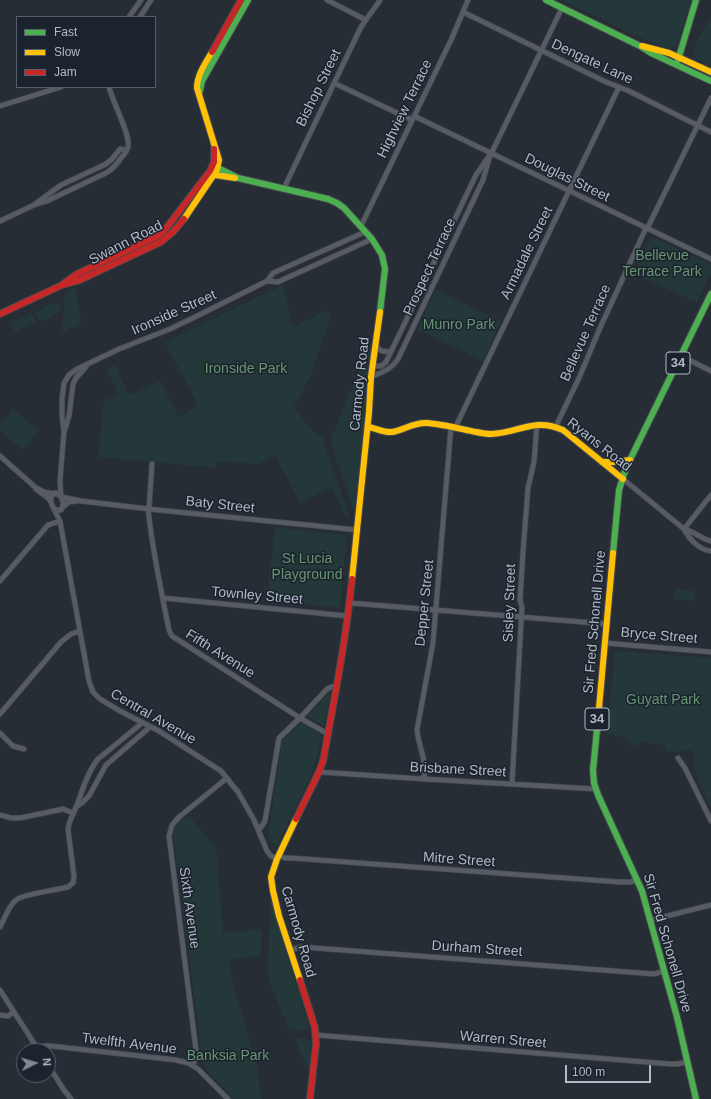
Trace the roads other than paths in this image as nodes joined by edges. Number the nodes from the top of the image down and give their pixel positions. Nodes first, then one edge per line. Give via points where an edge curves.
1 (141, 0) edge
2 (151, 0) edge
3 (241, 0) edge
4 (248, 0) edge
5 (327, 0) edge
6 (380, 0) edge
7 (468, 0) edge
8 (546, 0) edge
9 (696, 0) edge
10 (562, 8) junction
11 (464, 12) junction
12 (130, 16) edge
13 (141, 16) edge
14 (366, 20) junction
15 (640, 46) junction
16 (541, 50) junction
17 (679, 58) junction
18 (676, 66) junction
19 (711, 72) edge
20 (711, 81) edge
21 (334, 83) junction
22 (619, 87) junction
23 (58, 88) edge
24 (109, 88) edge
25 (200, 97) junction
26 (711, 98) edge
27 (0, 106) edge
28 (413, 118) junction
29 (698, 125) junction
30 (711, 132) edge
31 (126, 151) junction
32 (491, 153) junction
33 (215, 168) junction
34 (215, 175) junction
35 (238, 178) junction
36 (284, 188) junction
37 (569, 191) junction
38 (34, 205) junction
39 (0, 221) edge
40 (360, 226) junction
41 (647, 228) junction
42 (365, 232) junction
43 (372, 239) junction
44 (711, 259) edge
45 (267, 281) junction
46 (62, 285) junction
47 (711, 294) edge
48 (0, 314) edge
49 (375, 346) junction
50 (390, 352) junction
51 (681, 356) junction
52 (89, 364) junction
53 (372, 366) junction
54 (711, 371) edge
55 (371, 376) junction
56 (537, 424) junction
57 (556, 426) junction
58 (368, 427) junction
59 (453, 427) junction
60 (64, 432) junction
61 (0, 456) edge
62 (630, 460) junction
63 (602, 462) junction
64 (152, 464) dead end
65 (60, 477) junction
66 (623, 478) junction
67 (35, 487) junction
68 (55, 494) junction
69 (711, 495) edge
70 (61, 497) junction
71 (81, 501) junction
72 (51, 502) junction
73 (62, 508) junction
74 (149, 508) junction
75 (54, 509) junction
76 (60, 521) junction
77 (684, 528) junction
78 (358, 530) junction
79 (711, 541) edge
80 (711, 551) edge
81 (0, 581) edge
82 (163, 598) junction
83 (350, 602) junction
84 (436, 610) junction
85 (348, 616) junction
86 (521, 617) junction
87 (607, 624) junction
88 (80, 631) junction
89 (606, 643) junction
90 (711, 652) edge
91 (337, 686) junction
92 (0, 714) edge
93 (300, 718) junction
94 (142, 723) junction
95 (150, 727) junction
96 (0, 734) edge
97 (328, 734) junction
98 (24, 749) dead end
99 (678, 758) dead end
100 (319, 772) junction
101 (227, 778) junction
102 (424, 779) junction
103 (512, 784) junction
104 (596, 789) junction
105 (76, 807) junction
106 (73, 813) junction
107 (0, 815) edge
108 (711, 821) edge
109 (259, 830) junction
110 (278, 857) junction
111 (638, 880) junction
112 (711, 905) edge
113 (651, 920) junction
114 (0, 927) edge
115 (289, 950) junction
116 (664, 971) junction
117 (0, 990) edge
118 (14, 1012) junction
119 (0, 1015) edge
120 (316, 1035) junction
121 (34, 1043) edge
122 (56, 1047) edge
123 (687, 1062) junction
124 (193, 1065) junction
125 (56, 1078) edge
126 (71, 1099) edge
127 (228, 1099) edge
128 (310, 1099) edge
129 (696, 1099) edge

1 - 12 street
2 - 13 street
3 - 25 main road via 198,76
4 - 25 main road via 201,82
5 - 14 street
6 - 14 street, Bishop Street
7 - 11 street, Highview Terrace
8 - 10 main road
9 - 17 main road
10 - 15 main road
10 - 16 street, Prospect Terrace
11 - 16 street, Dengate Lane
11 - 28 street, Highview Terrace
14 - 21 street, Bishop Street
15 - 17 main road
15 - 18 main road
16 - 22 street, Dengate Lane
16 - 32 street, Prospect Terrace
17 - 18 main road
17 - 19 main road
18 - 20 main road
21 - 28 street, Douglas Street
21 - 36 street, Bishop Street
22 - 29 street, Dengate Lane
22 - 37 street, Armadale Street
23 - 27 street
24 - 31 street via 127,137
25 - 33 main road via 214,146
26 - 29 street, Bellevue Terrace
28 - 32 street, Douglas Street
28 - 40 street, Highview Terrace
29 - 30 street, Dengate Lane
29 - 41 street, Bellevue Terrace
31 - 38 street via 110,171
31 - 38 street via 120,149 106,164 61,185
32 - 37 street, Douglas Street
32 - 50 street, Prospect Terrace via 476,175
32 - 55 street, Prospect Terrace via 483,180 398,359 380,374
33 - 34 main road
33 - 35 main road, Carmody Road
33 - 46 main road, Swann Road via 162,233 77,274
34 - 35 main road, Carmody Road
34 - 46 main road, Swann Road via 175,230 164,240 80,280
35 - 36 main road, Carmody Road
36 - 40 main road, Carmody Road via 335,202
37 - 41 street, Douglas Street
37 - 59 street, Armadale Street
38 - 39 street
40 - 42 main road, Carmody Road
41 - 44 street, Douglas Street
41 - 57 street, Bellevue Terrace via 602,321
42 - 43 main road, Carmody Road
42 - 45 street, Ironside Street via 273,274
43 - 45 street, Ironside Street via 278,282
43 - 49 main road, Carmody Road via 382,255 385,269
45 - 52 street, Ironside Street via 187,322
46 - 48 main road, Swann Road
47 - 51 main road, Sir Fred Schonell Drive / 34
49 - 50 street
49 - 53 main road, Carmody Road
50 - 53 street, Prospect Terrace via 384,364
51 - 54 street
51 - 62 main road, Sir Fred Schonell Drive / 34
52 - 60 street, Ironside Street via 73,384
52 - 60 street, Ironside Street via 73,372 65,381 62,404
53 - 55 main road, Carmody Road
55 - 58 main road, Carmody Road
56 - 57 main road, Ryans Road
56 - 59 main road, Ryans Road via 497,434
56 - 86 street, Sisley Street via 534,462 528,488
57 - 63 main road, Ryans Road
58 - 59 main road, Ryans Road via 390,432 419,423
58 - 78 main road, Carmody Road
59 - 84 street, Depper Street
60 - 65 street, Ironside Street
61 - 67 street, Central Avenue
62 - 63 main road
62 - 66 main road, Sir Fred Schonell Drive / 34
63 - 66 main road, Ryans Road
64 - 74 street, Fifth Avenue
65 - 68 street, Ironside Street
65 - 70 street, Ironside Street
66 - 77 street, Ryans Road
66 - 87 main road, Sir Fred Schonell Drive / 34 via 619,490
67 - 68 street, Central Avenue
67 - 72 street, Central Avenue
68 - 70 street, Central Avenue
68 - 72 street via 51,497
69 - 77 street
70 - 71 street, Baty Street
70 - 73 street, Central Avenue
71 - 73 street, Baty Street via 70,502
71 - 74 street, Baty Street
72 - 75 street, Central Avenue
73 - 75 street via 60,511
73 - 76 street, Central Avenue
74 - 78 street, Baty Street
74 - 82 street, Fifth Avenue via 150,529
75 - 76 street, Central Avenue
76 - 81 street via 48,525
76 - 88 street, Central Avenue
77 - 79 street, Ryans Road
77 - 80 street, Ryans Road via 689,537 702,548
78 - 83 main road, Carmody Road
82 - 85 street, Townley Street
82 - 93 street, Fifth Avenue via 172,636
83 - 84 street
83 - 85 main road, Carmody Road
84 - 86 street
84 - 102 street, Depper Street via 433,644 417,730 425,765
85 - 91 main road, Carmody Road
86 - 87 street
86 - 103 street, Sisley Street
87 - 89 main road, Sir Fred Schonell Drive / 34
88 - 92 street via 70,634 61,642
88 - 94 street, Central Avenue via 94,694
89 - 90 street, Bryce Street
89 - 104 main road, Sir Fred Schonell Drive / 34 via 594,762
91 - 93 street via 327,689
91 - 97 main road, Carmody Road
93 - 97 street, Fifth Avenue
93 - 109 street via 279,738 265,821
94 - 95 street, Central Avenue
94 - 105 street via 96,762
95 - 101 street, Central Avenue via 214,766
95 - 105 street via 106,765 89,796
96 - 98 street via 13,746
97 - 100 main road, Carmody Road
99 - 108 street
100 - 102 street, Brisbane Street
100 - 110 main road, Carmody Road
101 - 109 street, Central Avenue via 238,792
101 - 124 street, Sixth Avenue via 179,817 172,825 169,836 196,1050
102 - 103 street, Brisbane Street
103 - 104 street, Brisbane Street
104 - 111 main road, Sir Fred Schonell Drive / 34
105 - 106 street
106 - 107 street via 63,809 20,818
106 - 114 street via 68,829 73,883 70,886 16,899
109 - 110 street, Central Avenue via 267,851
110 - 111 street, Mitre Street via 605,881
110 - 115 main road, Carmody Road via 272,872 272,882
111 - 113 main road, Sir Fred Schonell Drive / 34
112 - 113 street
113 - 116 main road, Sir Fred Schonell Drive / 34
115 - 116 street, Durham Street via 302,947 654,974
115 - 120 main road, Carmody Road
116 - 123 main road, Sir Fred Schonell Drive / 34
117 - 118 street
118 - 119 street via 8,1016
118 - 121 street
120 - 123 street, Warren Street via 670,1064
120 - 128 main road, Carmody Road
122 - 124 street, Twelfth Avenue via 176,1060
123 - 129 main road, Sir Fred Schonell Drive / 34
124 - 127 street, Twelfth Avenue
125 - 126 street

